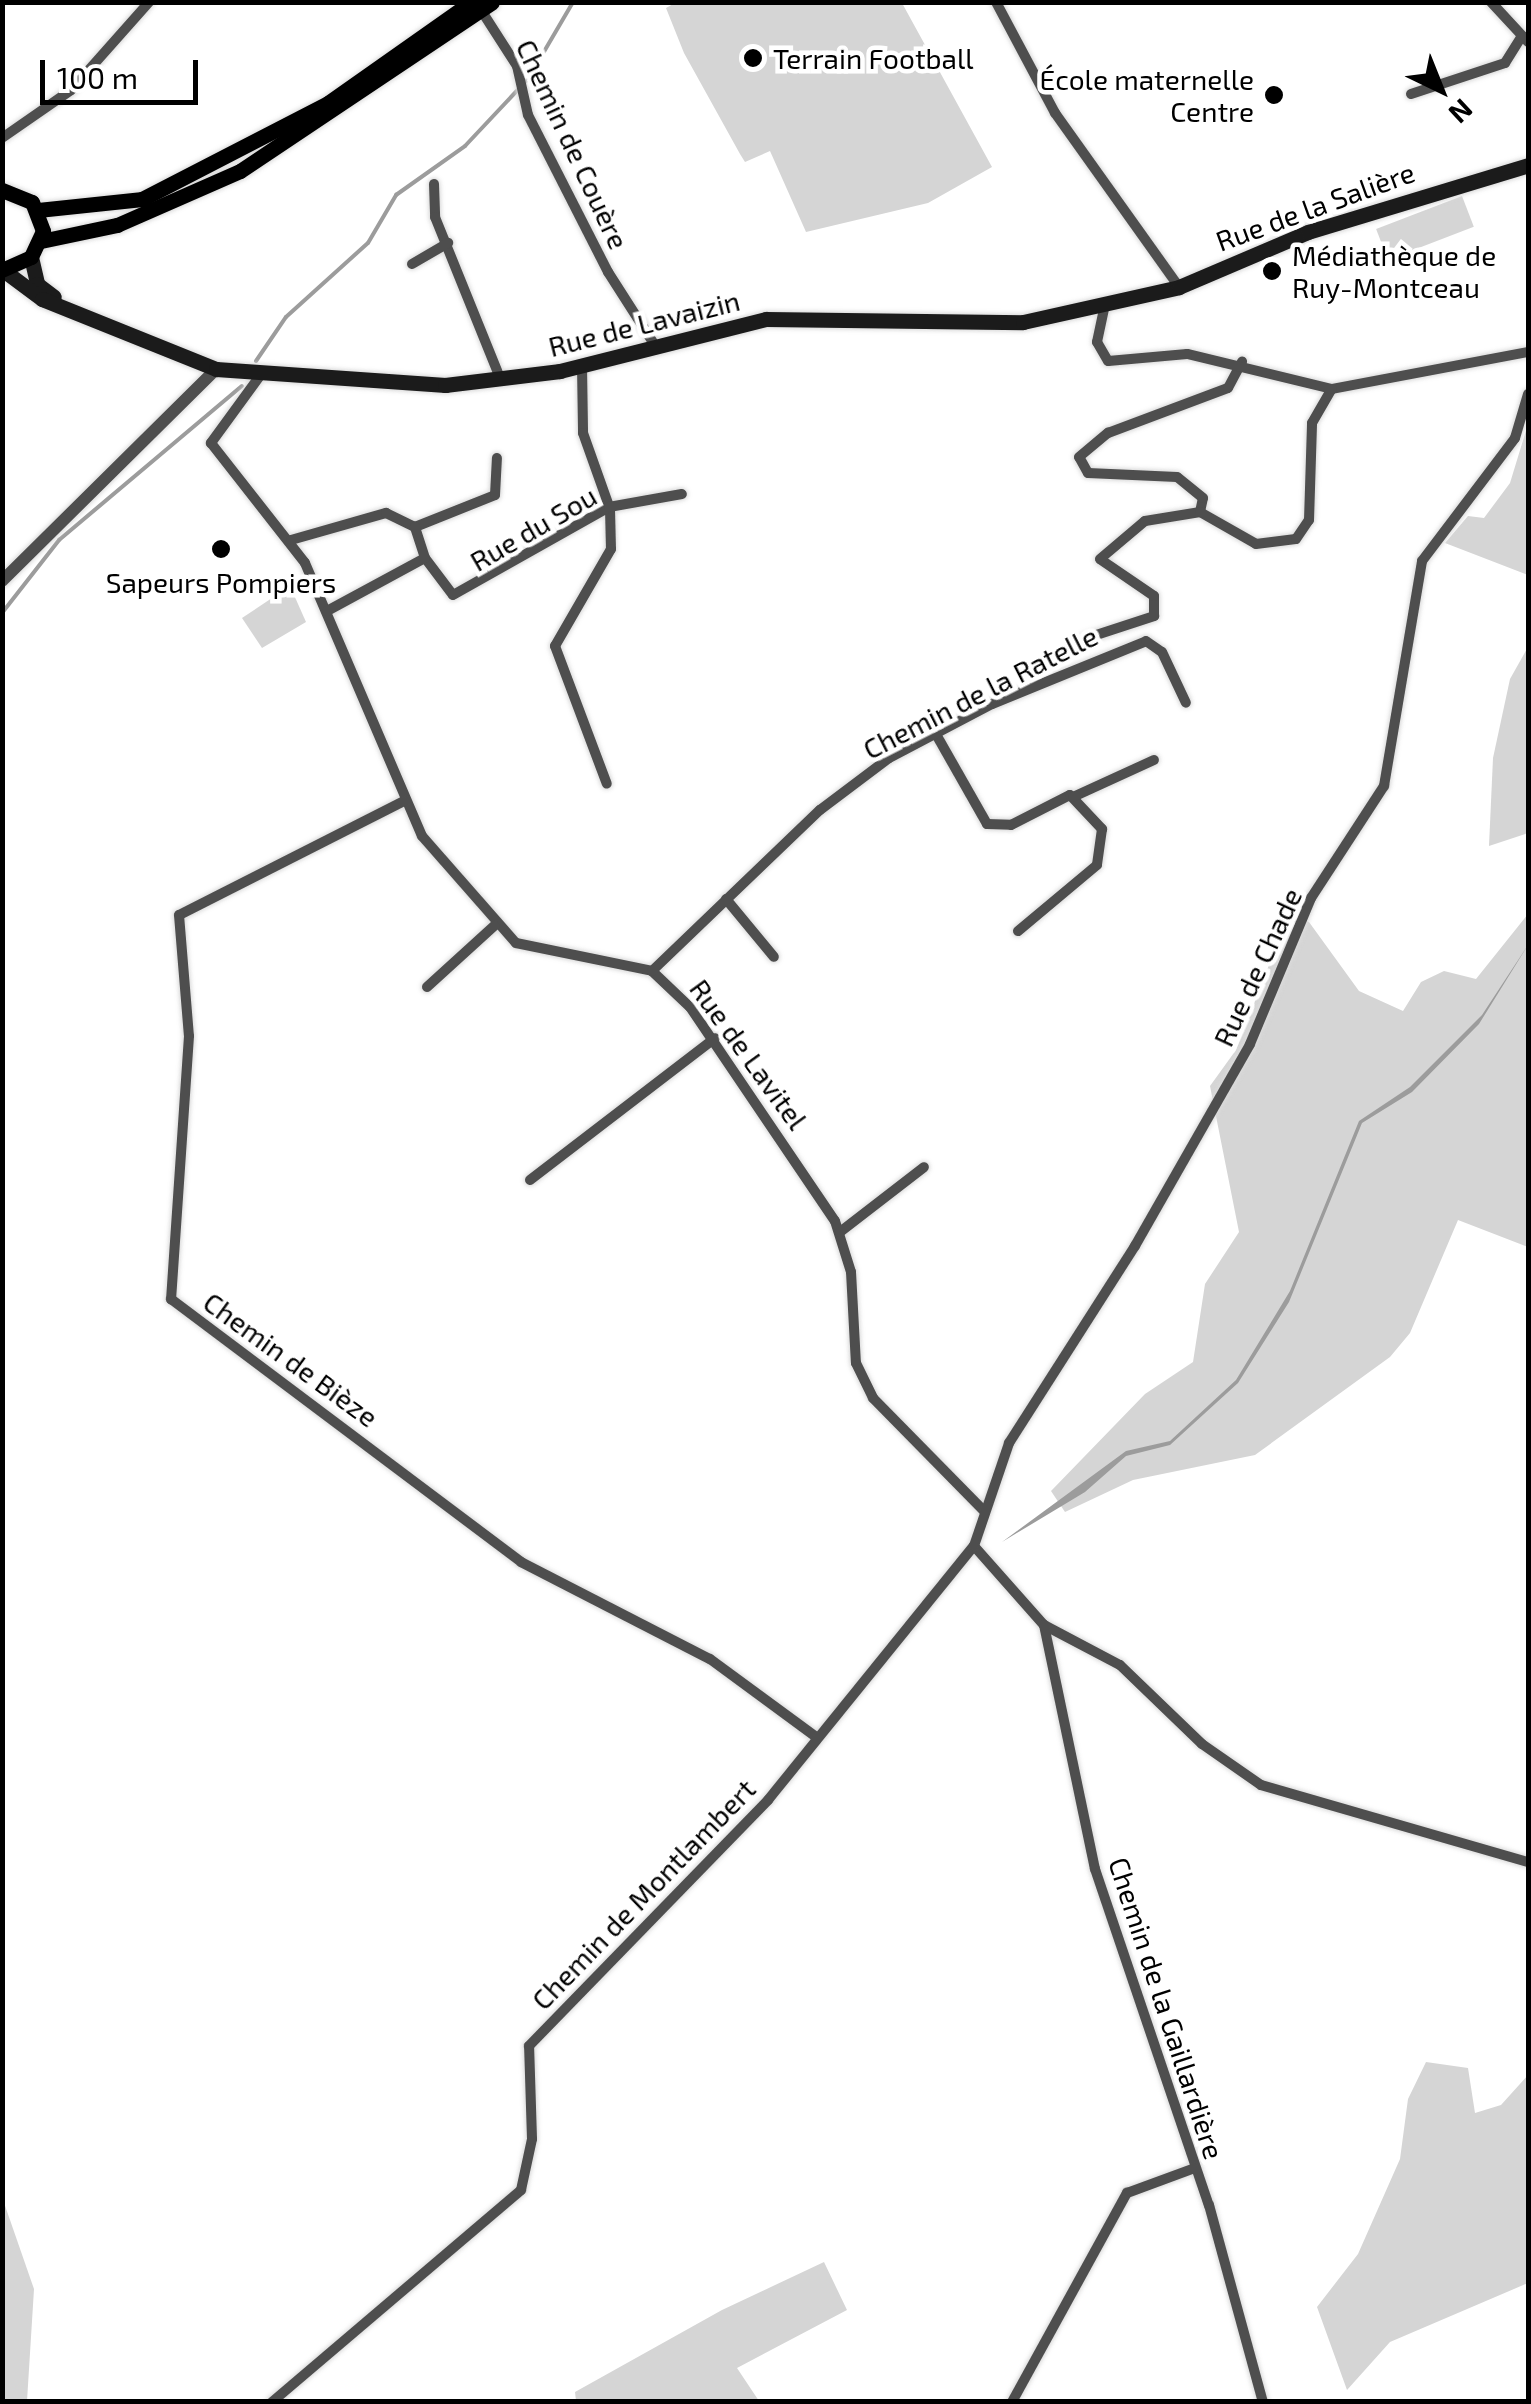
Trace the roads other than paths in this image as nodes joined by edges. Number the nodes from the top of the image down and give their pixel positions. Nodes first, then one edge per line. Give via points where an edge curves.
1 (149, 2) edge
2 (996, 2) edge
3 (1491, 2) edge
4 (481, 5) edge
5 (1525, 39) edge
6 (1410, 94) dead end
7 (2, 138) edge
8 (1528, 166) edge
9 (434, 184) dead end
10 (4, 188) edge
11 (38, 210) junction
12 (41, 241) junction
13 (448, 244) junction
14 (32, 258) junction
15 (412, 264) dead end
16 (3, 270) edge
17 (1179, 286) junction
18 (1105, 305) junction
19 (124, 332) junction
20 (656, 346) junction
21 (1528, 352) edge
22 (1242, 362) junction
23 (582, 366) junction
24 (216, 369) junction
25 (262, 373) junction
26 (502, 380) junction
27 (1332, 389) junction
28 (1528, 394) edge
29 (497, 458) dead end
30 (682, 494) dead end
31 (609, 507) junction
32 (1200, 512) junction
33 (415, 527) junction
34 (291, 540) junction
35 (424, 558) junction
36 (2, 581) edge
37 (327, 611) junction
38 (1084, 638) dead end
39 (1186, 703) dead end
40 (936, 736) junction
41 (1154, 760) dead end
42 (607, 784) dead end
43 (1073, 797) junction
44 (404, 802) junction
45 (726, 899) junction
46 (494, 926) junction
47 (1018, 931) dead end
48 (774, 957) dead end
49 (652, 970) junction
50 (426, 986) dead end
51 (715, 1038) junction
52 (924, 1167) dead end
53 (530, 1180) dead end
54 (840, 1232) junction
55 (984, 1511) junction
56 (974, 1546) junction
57 (1044, 1625) junction
58 (816, 1737) junction
59 (1528, 1862) edge
60 (1195, 2168) junction
61 (272, 2402) edge
62 (1012, 2402) edge
63 (1263, 2402) edge

1 - 7 street via 71,90
2 - 17 street via 1055,113
3 - 5 street
4 - 11 main road via 328,103 142,199
4 - 12 main road via 240,170 143,216
4 - 20 street, Chemin de Couère via 517,66 528,114 608,272
5 - 6 street via 1505,63
8 - 17 main road, Rue de la Salière via 1308,232
9 - 13 street
10 - 11 main road
11 - 12 main road
12 - 14 main road
13 - 15 street
13 - 26 street
14 - 16 main road
14 - 19 main road, Rue de Lavaizin via 46,294
16 - 19 main road, Rue de Lavaizin via 30,293
17 - 18 main road, Rue de Lavaizin
18 - 20 main road, Rue de Lavaizin via 942,326 766,319
18 - 22 street via 1097,342 1108,361 1187,354
19 - 24 main road, Rue de Lavaizin
20 - 23 main road, Rue de Lavaizin
21 - 27 street
22 - 27 street
22 - 32 street via 1228,388 1108,433 1079,457 1088,474 1177,476 1203,498
23 - 26 main road, Rue de Lavaizin
23 - 31 street via 584,433
24 - 25 main road, Rue de Lavaizin
24 - 36 street
25 - 26 main road, Rue de Lavaizin via 418,385
25 - 34 street, Rue de Lavitel via 211,443
27 - 32 street via 1312,423 1309,520 1296,539 1256,544
28 - 55 street, Rue de Chade via 1515,438 1422,561 1384,786 1311,898 1250,1044 1009,1443
29 - 33 street via 494,495
30 - 31 street, Rue du Sou
31 - 35 street, Rue du Sou via 563,542 453,596
31 - 42 street via 610,549 554,646
32 - 38 street via 1146,520 1103,548 1106,568 1154,596 1154,616
33 - 34 street via 386,514
33 - 35 street, Rue du Sou
34 - 37 street, Rue de Lavitel
35 - 37 street, Rue du Sou
37 - 44 street, Rue de Lavitel
39 - 40 street, Chemin de la Ratelle via 1162,652 1146,641 1078,662
40 - 43 street via 987,824 1011,824
40 - 45 street, Chemin de la Ratelle via 889,758 820,810
41 - 43 street
43 - 47 street via 1094,811 1102,858
44 - 46 street, Rue de Lavitel
44 - 58 street, Chemin de Bièze via 179,916 190,1036 170,1299 521,1562 710,1659
45 - 48 street
45 - 49 street, Chemin de la Ratelle
46 - 49 street, Rue de Lavitel via 532,950
46 - 50 street
49 - 51 street, Rue de Lavitel
51 - 53 street
51 - 54 street, Rue de Lavitel
52 - 54 street
54 - 55 street, Rue de Lavitel via 856,1363 873,1398
55 - 56 street, Rue de Chade
56 - 57 street
56 - 58 street, Chemin de Montlambert
57 - 59 street via 1120,1665 1202,1744 1261,1786
57 - 60 street, Chemin de la Gaillardière via 1095,1869
58 - 61 street, Chemin de Montlambert via 664,1913 529,2046 532,2139 521,2190
60 - 62 street via 1126,2193
60 - 63 street, Chemin de la Gaillardière

